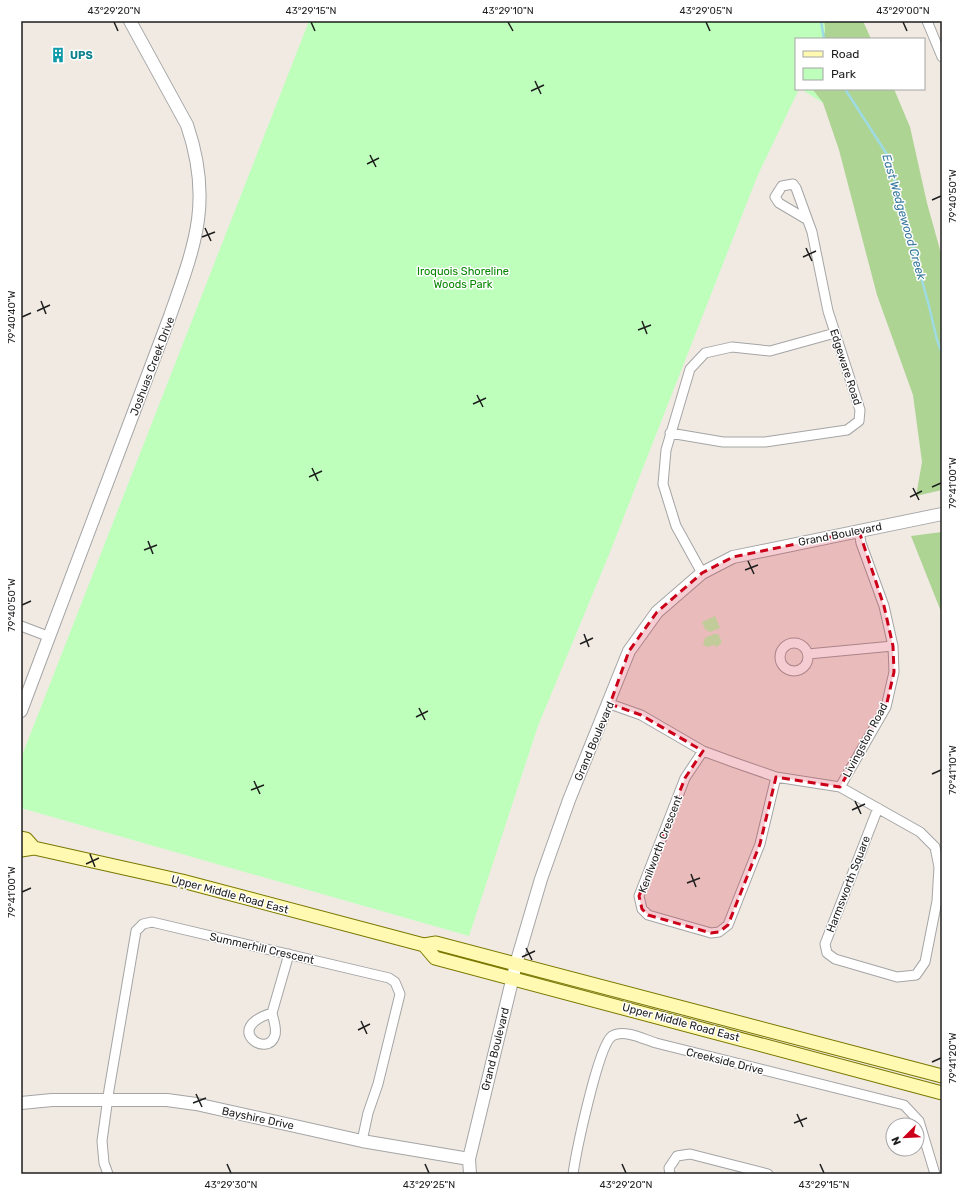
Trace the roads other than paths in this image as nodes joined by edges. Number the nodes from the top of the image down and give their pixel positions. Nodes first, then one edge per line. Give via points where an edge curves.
1 (130, 21) edge
2 (930, 22) edge
3 (942, 57) edge
4 (806, 220) dead end
5 (835, 333) junction
6 (670, 433) junction
7 (942, 514) edge
8 (859, 531) junction
9 (702, 573) junction
10 (21, 626) edge
11 (50, 637) junction
12 (893, 646) junction
13 (808, 654) dead end
14 (610, 704) junction
15 (21, 711) edge
16 (703, 752) junction
17 (776, 776) junction
18 (840, 787) junction
19 (878, 808) junction
20 (21, 838) edge
21 (34, 848) junction
22 (21, 850) edge
23 (289, 954) junction
24 (514, 971) junction
25 (272, 1013) dead end
26 (942, 1076) edge
27 (942, 1093) edge
28 (108, 1099) junction
29 (21, 1103) edge
30 (362, 1141) junction
31 (469, 1159) junction
32 (108, 1174) edge
33 (470, 1174) edge
34 (573, 1174) edge
35 (670, 1174) edge
36 (768, 1174) edge
37 (935, 1174) edge

1 - 11 street, Joshuas Creek Drive via 187,125 199,175 201,208 191,256 172,312
2 - 3 street
4 - 5 street, Edgeware Road via 812,232
5 - 6 street via 770,351 732,347 705,353 690,369
5 - 6 street, Edgeware Road via 860,410 859,421 847,430 742,443
6 - 9 street via 663,484 676,526
7 - 8 street, Grand Boulevard
8 - 9 street, Grand Boulevard via 733,556
8 - 12 street, Livingston Road via 884,606
9 - 14 street, Grand Boulevard via 657,612 629,651
10 - 11 street
11 - 15 street, Joshuas Creek Drive
12 - 13 street
12 - 18 street, Livingston Road via 894,672 886,707
14 - 16 street, Harmsworth Square via 641,715
14 - 24 street, Grand Boulevard via 567,807 541,879
16 - 17 street, Harmsworth Square
16 - 17 street, Kenilworth Crescent via 685,778 639,896 642,909 648,915 711,933 720,932 728,925 760,844
17 - 18 street, Harmsworth Square
18 - 19 street, Harmsworth Square
19 - 19 street, Harmsworth Square via 825,944 828,953 835,959 897,978 916,974 925,962 937,901 939,867 935,847 920,832
20 - 21 main road, Upper Middle Road East via 26,839
21 - 22 main road, Upper Middle Road East
21 - 24 main road, Upper Middle Road East via 182,881 424,945 435,958
23 - 25 street
23 - 28 street, Summerhill Crescent via 152,922 140,927 136,931
23 - 30 street, Summerhill Crescent via 389,978 399,988 400,994
24 - 26 main road, Upper Middle Road East
24 - 27 main road, Upper Middle Road East
24 - 31 street, Grand Boulevard
28 - 29 street, Bayshire Drive
28 - 30 street, Bayshire Drive via 167,1100 196,1104
28 - 32 street, Summerhill Crescent via 102,1141
30 - 31 street, Bayshire Drive
31 - 33 street, Grand Boulevard
34 - 37 street, Creekside Drive via 576,1150 606,1044 611,1037 622,1033 904,1105 919,1121
35 - 36 street via 669,1168 677,1156 690,1154

